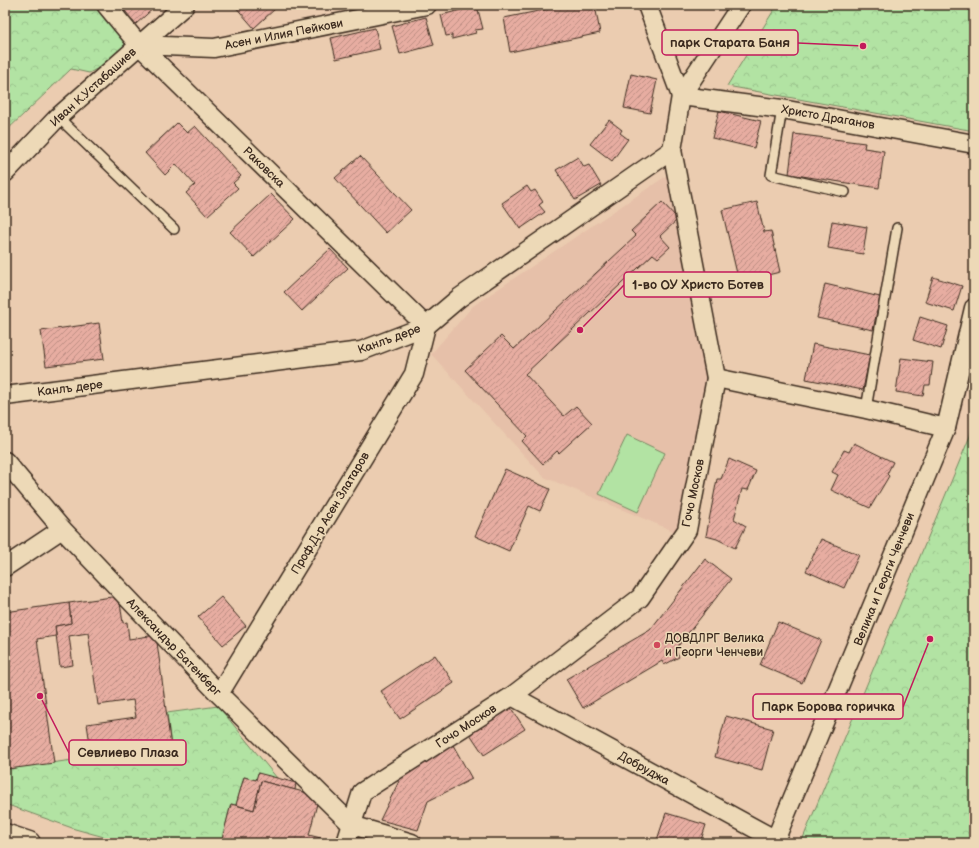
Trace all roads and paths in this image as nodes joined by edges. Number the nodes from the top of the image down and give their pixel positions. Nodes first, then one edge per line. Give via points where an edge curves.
1 (106, 5) edge
2 (185, 5) edge
3 (427, 5) edge
4 (647, 5) edge
5 (741, 5) edge
6 (140, 45) junction
7 (681, 96) junction
8 (782, 108) junction
9 (58, 117) junction
10 (974, 144) edge
11 (672, 150) junction
12 (5, 173) edge
13 (845, 192) dead end
14 (897, 228) dead end
15 (174, 229) dead end
16 (974, 308) edge
17 (426, 326) junction
18 (716, 378) junction
19 (5, 396) edge
20 (866, 409) junction
21 (946, 428) junction
22 (5, 461) edge
23 (62, 529) junction
24 (5, 567) edge
25 (219, 694) junction
26 (512, 696) junction
27 (352, 826) junction
28 (5, 835) edge
29 (775, 841) edge
30 (29, 843) edge
31 (346, 843) edge
32 (412, 843) edge

1 - 6 street, Раковска
2 - 6 street, Иван К.Устабашиев
3 - 6 street, Асен и Илия Пейкови via 214,48
4 - 7 street
5 - 7 street, Гочо Москов
6 - 9 street, Иван К.Устабашиев
6 - 17 street, Раковска
7 - 8 street, Христо Драганов
7 - 11 street, Гочо Москов
8 - 10 street, Христо Драганов
8 - 13 lane via 772,175
9 - 12 street, Иван К.Устабашиев
9 - 15 lane
11 - 17 street, Канлъ дере via 459,298
11 - 18 street, Гочо Москов
14 - 20 lane
16 - 21 street, Велика и Георги Ченчеви
17 - 19 street, Канлъ дере via 361,351
17 - 25 street, Проф.Д-р Асен Златаров via 414,374
18 - 20 street
18 - 26 street, Гочо Москов via 687,530 640,598
20 - 21 street
21 - 29 street, Велика и Георги Ченчеви
22 - 23 street, Александър Батенберг
23 - 24 street
23 - 25 street, Александър Батенберг
25 - 27 street, Александър Батенберг
26 - 27 street, Гочо Москов via 362,792
26 - 29 street, Добруджа
27 - 31 street, Гочо Москов
27 - 32 street
28 - 30 street

